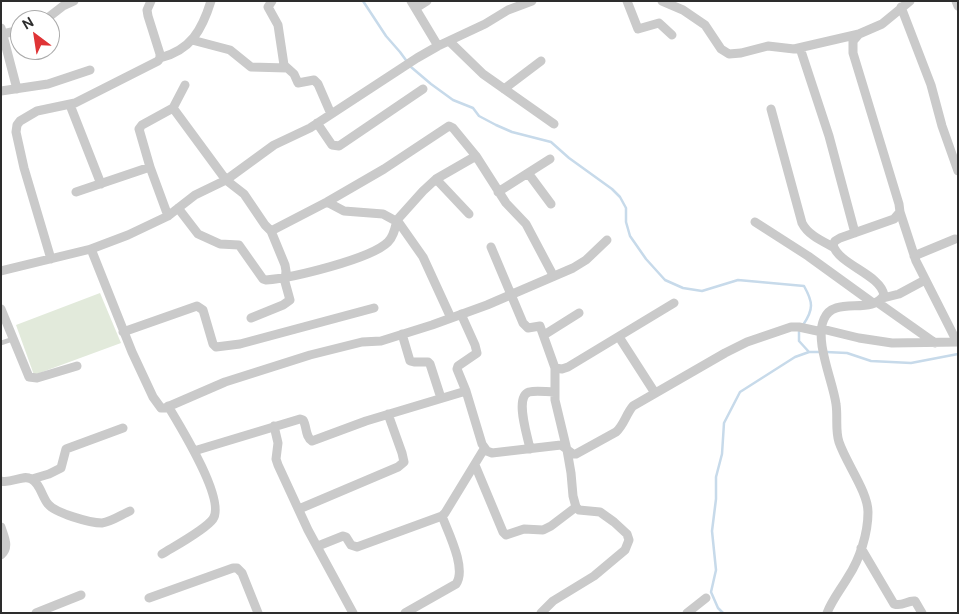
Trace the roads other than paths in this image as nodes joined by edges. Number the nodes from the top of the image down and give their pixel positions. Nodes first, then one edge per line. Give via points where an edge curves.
1 (74, 1) edge
2 (152, 1) edge
3 (211, 1) edge
4 (272, 1) edge
5 (427, 1) edge
6 (532, 1) edge
7 (627, 1) edge
8 (662, 1) edge
9 (910, 1) edge
10 (956, 1) edge
11 (413, 5) edge
12 (958, 6) edge
13 (901, 7) junction
14 (58, 10) edge
15 (859, 34) junction
16 (672, 35) dead end
17 (3, 37) edge
18 (192, 40) junction
19 (449, 41) junction
20 (438, 46) junction
21 (800, 48) junction
22 (160, 58) junction
23 (541, 60) dead end
24 (287, 68) junction
25 (90, 70) dead end
26 (185, 85) dead end
27 (18, 89) junction
28 (423, 89) dead end
29 (504, 89) junction
30 (1, 91) edge
31 (70, 105) junction
32 (173, 108) junction
33 (771, 109) dead end
34 (331, 114) junction
35 (317, 123) junction
36 (554, 124) dead end
37 (476, 156) junction
38 (550, 159) dead end
39 (150, 167) junction
40 (958, 171) edge
41 (528, 173) junction
42 (436, 179) junction
43 (226, 180) junction
44 (101, 184) junction
45 (76, 192) dead end
46 (498, 192) junction
47 (327, 202) junction
48 (551, 204) dead end
49 (178, 208) junction
50 (900, 212) junction
51 (469, 214) dead end
52 (168, 216) junction
53 (397, 220) junction
54 (755, 222) dead end
55 (271, 231) junction
56 (855, 233) junction
57 (954, 238) dead end
58 (607, 240) dead end
59 (491, 247) dead end
60 (833, 247) junction
61 (91, 249) junction
62 (914, 256) junction
63 (51, 259) junction
64 (1, 271) edge
65 (552, 275) junction
66 (285, 277) junction
67 (925, 280) junction
68 (510, 295) junction
69 (878, 301) junction
70 (674, 303) dead end
71 (374, 308) dead end
72 (1, 309) edge
73 (461, 314) junction
74 (579, 314) dead end
75 (251, 318) dead end
76 (451, 318) junction
77 (123, 332) junction
78 (822, 333) junction
79 (402, 334) junction
80 (544, 335) junction
81 (619, 337) junction
82 (13, 339) junction
83 (957, 342) edge
84 (1, 343) edge
85 (935, 343) junction
86 (77, 366) dead end
87 (555, 368) junction
88 (466, 391) junction
89 (554, 392) junction
90 (655, 393) junction
91 (441, 398) junction
92 (168, 406) junction
93 (388, 414) junction
94 (274, 426) junction
95 (123, 428) dead end
96 (484, 448) junction
97 (530, 449) junction
98 (566, 450) junction
99 (194, 451) junction
100 (474, 465) junction
101 (32, 479) junction
102 (1, 481) edge
103 (576, 507) junction
104 (298, 509) junction
105 (130, 511) dead end
106 (442, 516) junction
107 (1, 527) edge
108 (318, 546) junction
109 (861, 548) junction
110 (1, 554) edge
111 (162, 554) dead end
112 (81, 595) dead end
113 (149, 598) dead end
114 (706, 598) dead end
115 (36, 613) edge
116 (258, 613) edge
117 (353, 613) edge
118 (406, 613) edge
119 (541, 613) edge
120 (687, 613) edge
121 (827, 613) edge
122 (922, 613) edge

1 - 14 street
2 - 22 street via 147,10
3 - 18 street
4 - 24 street via 268,7 278,25
5 - 11 street
6 - 19 street
7 - 16 street via 637,29 659,24
8 - 21 street via 705,25 726,53 768,46
9 - 13 street
10 - 12 street
11 - 20 street
13 - 15 street via 882,24
13 - 40 street via 931,85
15 - 21 street
15 - 50 street via 853,42 854,54
17 - 27 street
18 - 22 street via 180,51
18 - 24 street via 230,50 252,67
19 - 20 street
19 - 29 street via 483,74
20 - 34 street
21 - 56 street via 829,136
22 - 31 street
23 - 29 street
24 - 34 street via 298,82 314,80 318,84
25 - 27 street via 48,84
26 - 32 street
27 - 30 street
28 - 35 street via 339,146 332,145
29 - 36 street
31 - 44 street
31 - 63 street via 37,112 16,125 24,168
32 - 39 street via 139,129
32 - 43 street
33 - 60 street via 802,223 814,236
34 - 35 street
35 - 43 street via 274,145
37 - 42 street
37 - 46 street
37 - 47 street via 449,126
38 - 41 street
39 - 44 street
39 - 52 street
41 - 46 street
41 - 48 street
42 - 51 street
42 - 53 street
43 - 49 street via 204,189
43 - 55 street via 244,194
44 - 45 street
46 - 65 street via 526,224
47 - 53 street via 344,211 384,214
47 - 55 street
49 - 52 street
49 - 66 street via 198,234 220,244 239,245 266,280
50 - 56 street via 894,219
50 - 62 street
52 - 61 street
53 - 66 street via 392,237 384,246 353,259
53 - 76 street via 423,257
54 - 69 street
55 - 66 street via 285,265
56 - 60 street via 835,241
57 - 62 street
58 - 65 street via 580,264
59 - 68 street
60 - 69 street via 880,286 883,292
61 - 63 street
61 - 77 street
62 - 67 street
63 - 64 street
65 - 68 street
66 - 75 street via 288,303
67 - 69 street
67 - 83 street
68 - 73 street
68 - 80 street via 526,327 540,325
69 - 78 street via 833,309 824,316
69 - 85 street
70 - 81 street
71 - 77 street via 220,348 213,344 202,310 197,306
72 - 82 street
73 - 76 street
73 - 88 street via 477,349 475,356 458,366
74 - 80 street
76 - 79 street
77 - 92 street via 153,397 162,408
78 - 85 street via 892,344
78 - 90 street via 799,327 747,342
78 - 109 street via 836,404 839,442 868,505
79 - 91 street via 410,361 430,364
79 - 92 street via 310,355 225,382
80 - 87 street
81 - 87 street via 568,367
81 - 90 street
82 - 84 lane
82 - 86 street via 29,377 37,378
83 - 85 street
87 - 89 street
88 - 91 street
88 - 96 street
89 - 97 street via 531,392 522,398
89 - 98 street
90 - 98 street via 633,406 621,427 611,435 576,454
91 - 93 street
92 - 99 street
93 - 94 street via 312,441 303,420
93 - 104 street via 404,462
94 - 99 street
94 - 104 street via 278,443 276,459
95 - 101 street via 66,449 62,468
96 - 97 street via 492,453
96 - 100 street
97 - 98 street via 561,446
98 - 103 street
99 - 111 street via 214,496 216,513 208,524
100 - 103 street via 506,535 524,529 543,530
100 - 106 street
101 - 102 street
101 - 105 street via 49,506 73,516 103,523
103 - 119 street via 600,512 614,522 628,537 628,545 594,576 553,601
104 - 108 street
106 - 108 street via 357,547 343,536
106 - 118 street via 455,551 460,580
107 - 110 street via 6,545
108 - 117 street
109 - 121 street
109 - 122 street via 894,604 898,606 915,600
112 - 115 street
113 - 116 street via 237,568
114 - 120 street

